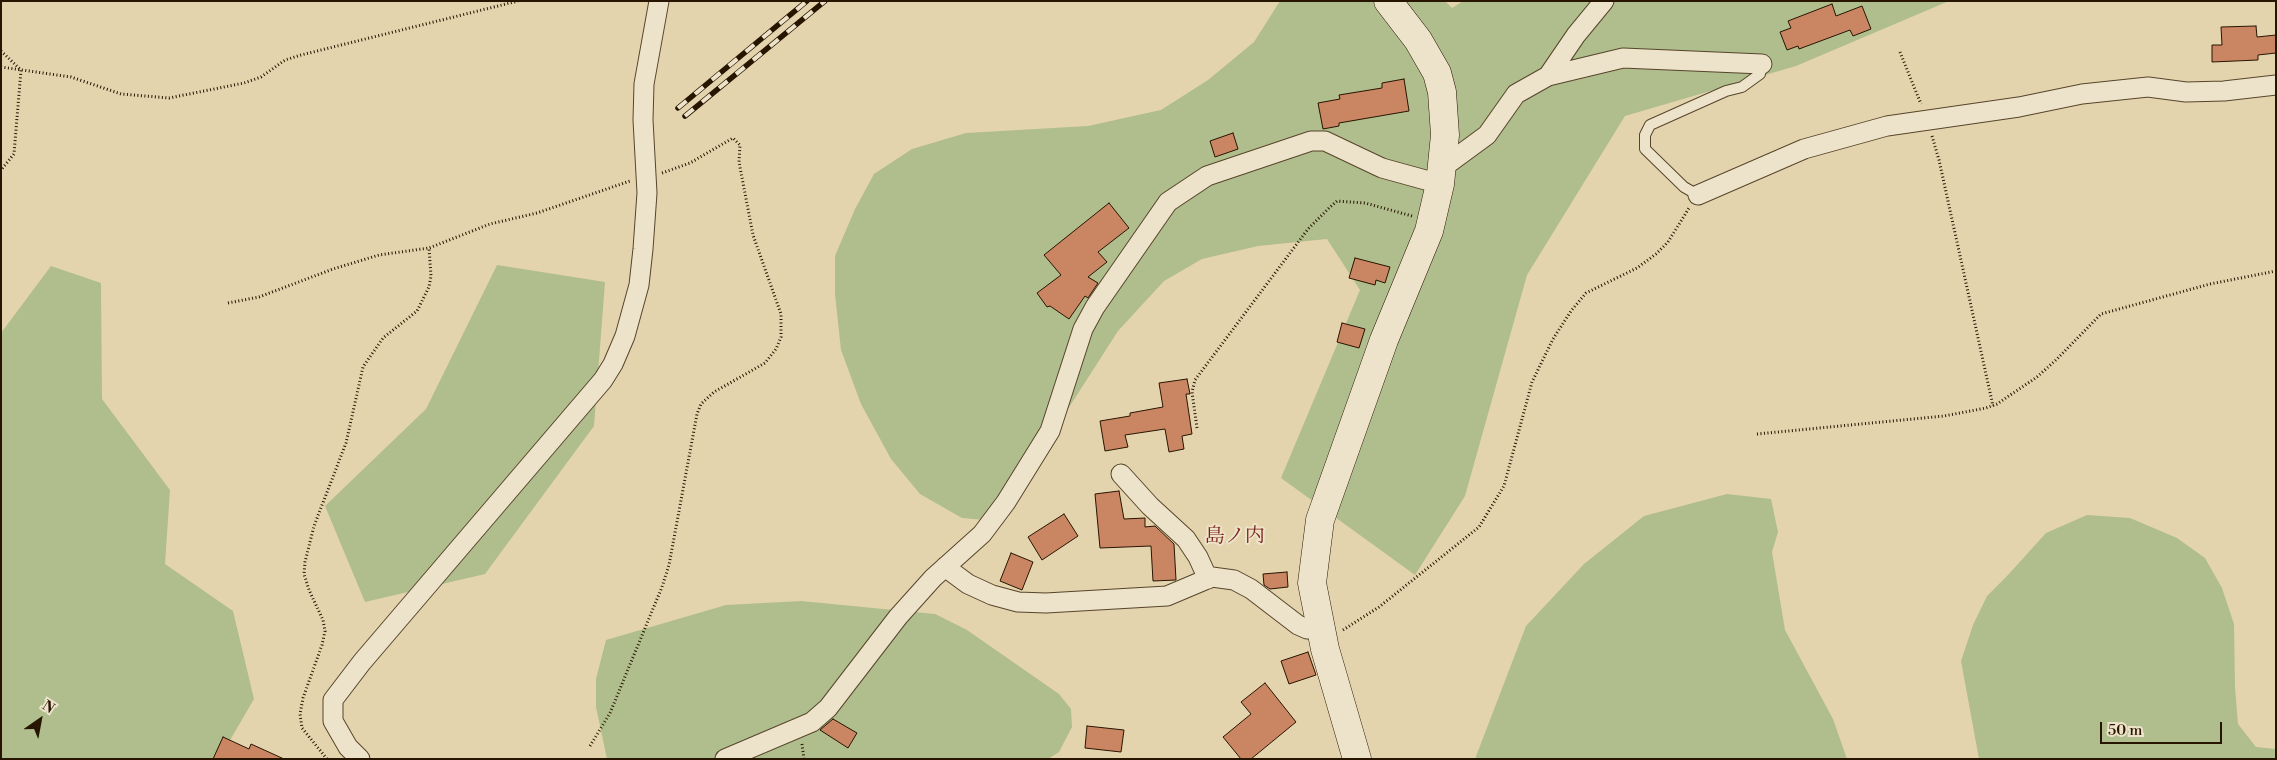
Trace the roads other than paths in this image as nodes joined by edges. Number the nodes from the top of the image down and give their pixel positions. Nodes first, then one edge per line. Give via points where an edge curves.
1 (660, 1) edge
2 (1388, 1) edge
3 (1604, 1) edge
4 (1762, 64) joint
5 (1548, 76) junction
6 (2276, 85) edge
7 (1441, 176) junction
8 (1698, 195) joint
9 (1121, 474) dead end
10 (945, 567) junction
11 (1208, 579) junction
12 (1322, 634) junction
13 (360, 759) edge
14 (725, 759) edge
15 (1357, 759) edge

1 - 13 street via 644,84 647,193 639,285 614,364 333,700 333,721 348,747
2 - 7 street via 1418,40 1437,73 1444,120
3 - 5 street
4 - 5 street via 1623,58
4 - 8 lane via 1760,74 1742,87 1650,125 1644,135 1645,149 1684,187
5 - 7 street via 1516,94 1487,135
6 - 8 street via 2186,92 2148,86 1887,126 1804,149
7 - 10 street via 1382,168 1326,141 1311,141 1207,176 1168,202 1095,307 1083,330 1050,431 1032,462 982,534
7 - 12 street via 1432,221 1362,398 1320,520 1312,583
9 - 11 street via 1186,539
10 - 11 street via 992,596 1018,602 1167,596
10 - 14 street via 898,616 828,708 812,722
11 - 12 street via 1234,580 1298,625
12 - 15 street

